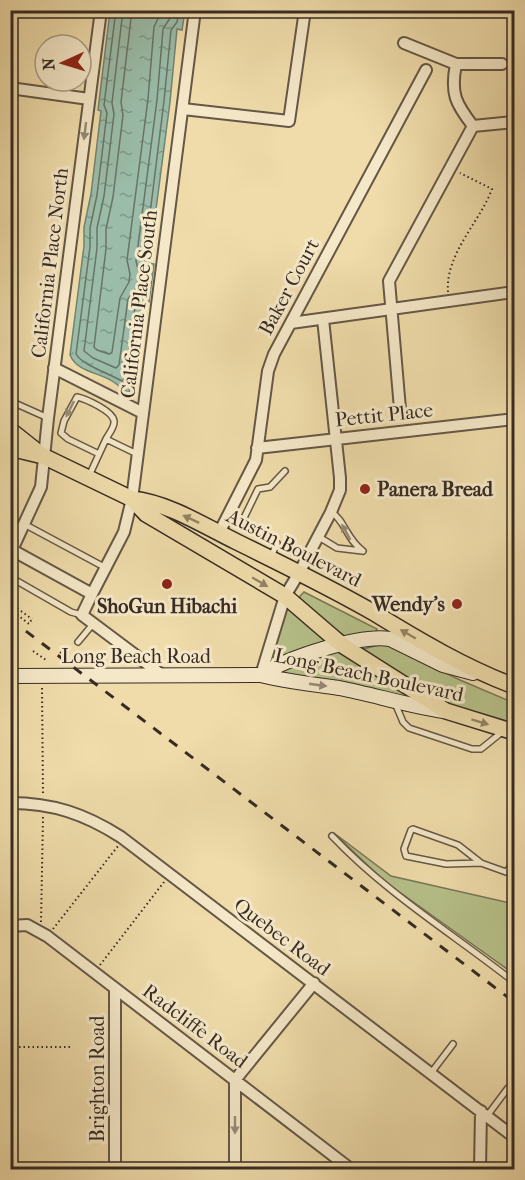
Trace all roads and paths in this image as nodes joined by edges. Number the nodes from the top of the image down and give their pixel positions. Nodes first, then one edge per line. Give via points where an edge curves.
1 (101, 10) edge
2 (195, 10) edge
3 (305, 10) edge
4 (404, 43) dead end
5 (456, 64) junction
6 (502, 64) dead end
7 (426, 70) dead end
8 (10, 88) edge
9 (89, 99) junction
10 (183, 109) junction
11 (514, 122) edge
12 (473, 126) junction
13 (450, 168) junction
14 (514, 292) edge
15 (449, 301) junction
16 (390, 309) junction
17 (323, 319) junction
18 (291, 323) junction
19 (54, 368) junction
20 (10, 400) edge
21 (400, 409) dead end
22 (143, 413) junction
23 (48, 418) junction
24 (514, 419) edge
25 (10, 430) edge
26 (336, 439) junction
27 (106, 440) junction
28 (10, 448) edge
29 (257, 448) junction
30 (99, 454) junction
31 (138, 455) junction
32 (43, 456) junction
33 (285, 471) dead end
34 (88, 478) junction
35 (244, 482) junction
36 (258, 489) junction
37 (132, 500) junction
38 (331, 512) junction
39 (24, 524) junction
40 (246, 527) junction
41 (219, 533) junction
42 (319, 537) junction
43 (237, 542) junction
44 (11, 551) edge
45 (270, 559) junction
46 (106, 568) junction
47 (299, 573) junction
48 (10, 577) edge
49 (92, 594) junction
50 (285, 596) junction
51 (10, 603) edge
52 (10, 609) edge
53 (82, 615) junction
54 (93, 624) junction
55 (78, 642) dead end
56 (342, 645) junction
57 (33, 651) dead end
58 (60, 652) dead end
59 (46, 660) dead end
60 (71, 660) dead end
61 (162, 675) junction
62 (261, 675) junction
63 (10, 676) edge
64 (42, 676) junction
65 (497, 680) junction
66 (514, 686) edge
67 (394, 701) junction
68 (446, 711) junction
69 (510, 731) edge
70 (10, 803) edge
71 (43, 804) junction
72 (332, 836) dead end
73 (123, 839) junction
74 (481, 863) junction
75 (514, 863) edge
76 (170, 874) junction
77 (10, 926) edge
78 (44, 934) junction
79 (94, 972) junction
80 (514, 982) edge
81 (314, 983) junction
82 (115, 988) junction
83 (453, 1044) dead end
84 (10, 1047) edge
85 (70, 1047) dead end
86 (431, 1073) junction
87 (235, 1080) junction
88 (508, 1088) dead end
89 (484, 1114) junction
90 (514, 1137) edge
91 (480, 1166) edge
92 (349, 1167) edge
93 (115, 1170) edge
94 (235, 1170) edge

1 - 9 street, California Place North
2 - 10 street, California Place South
3 - 10 street via 289,121
4 - 5 street
5 - 6 street
5 - 12 street via 453,79 457,106
7 - 18 street, Baker Court
8 - 9 street
9 -> 19 street, California Place North
10 - 22 street, California Place South
11 - 12 street
12 - 13 street
13 - 15 path via 492,189 449,274
13 - 16 street via 388,281
14 - 15 street
15 - 16 street
16 - 17 street
16 - 21 street
17 - 18 street
17 - 26 street
18 - 29 street, Baker Court via 268,371
19 - 22 street
19 - 23 street, California Place North
20 - 23 lane
22 - 31 street, California Place South
23 - 32 street, California Place North
24 - 26 street, Pettit Place
25 - 32 main road, Austin Boulevard
26 - 29 street, Pettit Place
26 - 38 street via 340,485
27 - 30 lane
27 -> 30 lane via 113,417 103,408 77,397 61,433
27 - 31 lane
28 - 32 main road, Austin Boulevard
29 - 35 street, Baker Court via 256,460
30 - 34 lane
31 - 37 street, California Place South
32 - 34 main road, Austin Boulevard
32 - 39 street, California Place North via 41,487
33 - 36 lane via 270,487
34 - 37 main road, Austin Boulevard
35 - 36 lane
35 - 41 street, Baker Court
36 - 40 lane via 242,522
41 -> 37 main road, Austin Boulevard via 147,501
37 - 46 street, California Place South via 124,532
37 -> 50 main road, Austin Boulevard via 146,514
38 - 42 street
42 -> 38 lane via 337,548 363,551 348,537 339,517
39 - 44 street, California Place North
39 - 46 lane
40 - 43 lane
40 - 45 lane via 277,543
41 - 43 main road, Austin Boulevard
42 - 47 street
43 - 45 main road, Austin Boulevard
44 - 49 street
45 - 47 main road, Austin Boulevard
46 - 49 street, California Place South
47 - 50 street
65 -> 47 main road, Austin Boulevard
48 - 53 lane
49 - 53 street, California Place South
50 - 56 main road, Austin Boulevard
50 - 62 street
51 - 52 path via 32,619 29,624
53 - 54 street
54 - 55 lane
54 - 61 street
56 - 62 main road, Long Beach Boulevard via 286,661
56 - 65 main road, Long Beach Boulevard via 390,639 443,665
56 - 68 main road, Austin Boulevard
57 - 59 path
58 - 60 path
61 - 62 main road, Long Beach Road
61 - 64 main road, Long Beach Road
62 -> 67 main road, Long Beach Boulevard
63 - 64 main road, Long Beach Road
64 - 71 path
65 - 66 main road, Long Beach Boulevard
67 - 68 main road, Long Beach Boulevard
67 - 69 lane via 409,728 472,749 481,749
68 -> 69 main road, Long Beach Boulevard
70 - 71 street, Quebec Road
71 - 73 street, Quebec Road via 79,814
71 - 78 path
72 - 80 lane via 390,890
73 - 76 street, Quebec Road
73 - 78 path
74 - 74 lane via 446,864 406,856 404,849 411,830 417,830 458,845
74 - 75 lane via 506,872
76 - 79 path
76 - 81 street, Quebec Road
77 - 78 street, Radcliffe Road via 27,926
78 - 79 street, Radcliffe Road
79 - 82 street, Radcliffe Road
81 - 86 street, Quebec Road
81 - 87 street
82 - 87 street, Radcliffe Road
82 - 93 street, Brighton Road
83 - 86 lane
84 - 85 path
86 - 89 street, Quebec Road
87 - 92 street, Radcliffe Road
87 -> 94 street
88 - 89 lane
89 - 90 street, Quebec Road
89 - 91 street
91 - 92 path via 363,1163

